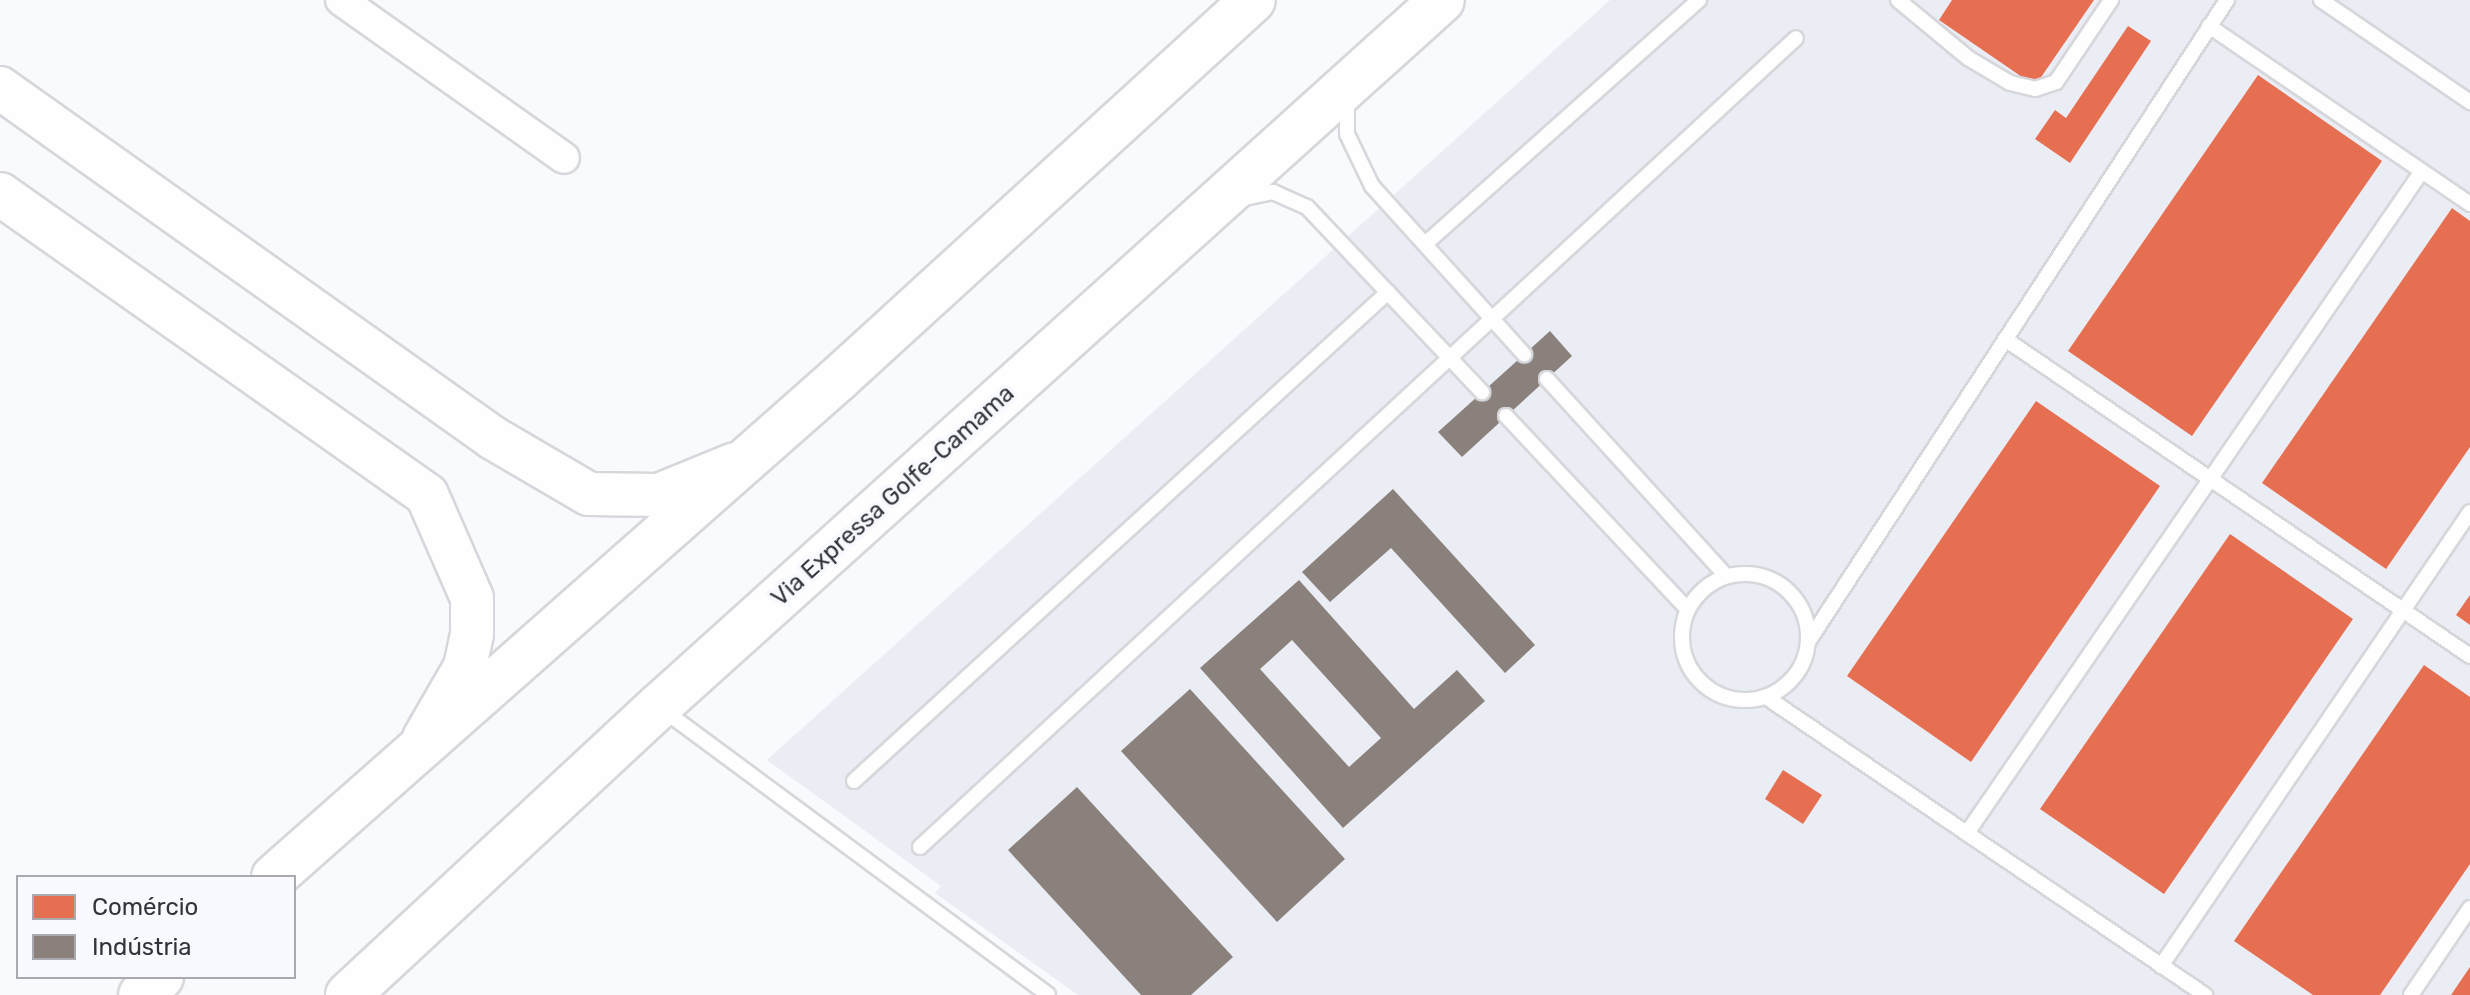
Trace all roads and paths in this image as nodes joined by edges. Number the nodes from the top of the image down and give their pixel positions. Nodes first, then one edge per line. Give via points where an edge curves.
1 (341, 0) edge
2 (1253, 0) edge
3 (1699, 0) edge
4 (1898, 0) edge
5 (2111, 0) edge
6 (2227, 0) edge
7 (2321, 0) edge
8 (1429, 12) edge
9 (2209, 26) junction
10 (1796, 38) dead end
11 (0, 88) edge
12 (2470, 102) edge
13 (564, 158) dead end
14 (2422, 171) junction
15 (0, 194) edge
16 (2470, 204) edge
17 (1425, 244) junction
18 (1166, 252) junction
19 (1388, 292) junction
20 (1490, 316) junction
21 (2005, 339) junction
22 (1524, 354) dead end
23 (1448, 355) junction
24 (1547, 379) dead end
25 (1482, 392) dead end
26 (1506, 416) dead end
27 (750, 457) junction
28 (2210, 478) junction
29 (2470, 512) edge
30 (1726, 576) junction
31 (1687, 609) junction
32 (2403, 611) junction
33 (1808, 642) junction
34 (2470, 656) edge
35 (1766, 697) junction
36 (659, 706) junction
37 (415, 752) junction
38 (854, 781) dead end
39 (1967, 833) junction
40 (920, 847) dead end
41 (276, 875) edge
42 (2470, 908) edge
43 (2161, 966) junction
44 (159, 979) edge
45 (141, 995) edge
46 (348, 995) edge
47 (1048, 995) edge
48 (2205, 995) edge
49 (2411, 995) edge

1 - 13 street
2 - 27 highway
3 - 17 lane
4 - 5 lane via 1968,58 2010,83 2035,89 2056,82
6 - 9 lane
7 - 12 lane
8 - 17 lane via 1347,106 1347,134 1372,186
8 - 18 highway, Via Expressa Golfe-Camama
9 - 14 lane
9 - 21 lane
10 - 20 lane
11 - 27 street via 493,438 589,494 659,495
14 - 16 lane
14 - 28 lane
15 - 37 street via 427,495 472,598 472,634 465,667
17 - 20 lane
18 - 19 lane via 1253,192 1273,192 1307,207
18 - 36 highway, Via Expressa Golfe-Camama
19 - 23 lane
19 - 38 lane
20 - 22 lane
20 - 23 lane
21 - 28 lane
21 - 33 lane
23 - 25 lane
23 - 40 lane
24 - 30 lane
26 - 31 lane
27 - 37 highway
28 - 32 lane
28 - 39 lane
29 - 32 lane
30 - 31 lane via 1699,593
30 - 33 lane via 1755,574 1791,593 1803,610
31 - 35 lane via 1683,651 1691,670 1724,696
32 - 34 lane
32 - 43 lane
33 - 35 lane via 1799,671
35 - 39 lane
36 - 46 highway, Via Expressa Golfe-Camama
36 - 47 lane
37 - 41 highway
39 - 43 lane
42 - 49 lane
43 - 48 lane
44 - 45 highway

